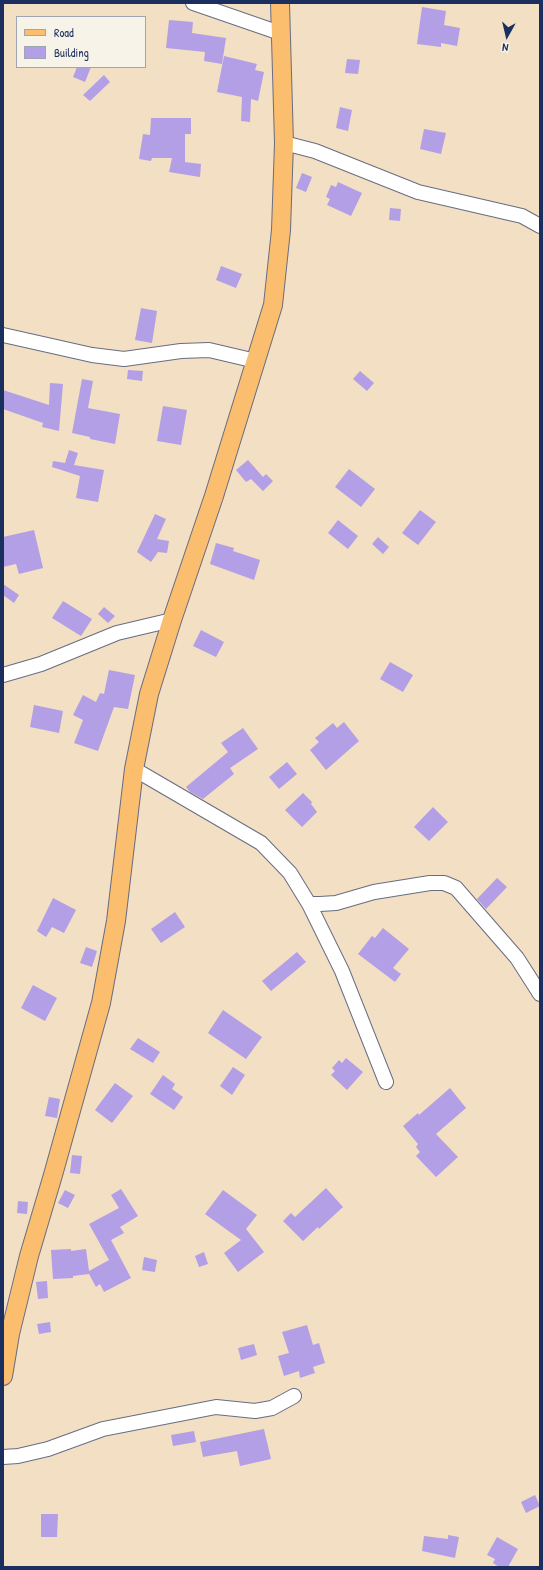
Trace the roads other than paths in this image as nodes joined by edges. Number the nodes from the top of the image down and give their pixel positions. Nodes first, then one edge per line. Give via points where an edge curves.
1 (193, 3) edge
2 (280, 3) edge
3 (280, 33) junction
4 (284, 143) junction
5 (540, 226) edge
6 (3, 335) edge
7 (256, 361) junction
8 (172, 620) junction
9 (3, 675) edge
10 (134, 769) junction
11 (309, 904) junction
12 (540, 994) edge
13 (386, 1082) dead end
14 (3, 1376) edge
15 (294, 1396) dead end
16 (3, 1457) edge

1 - 3 street
2 - 3 main road
3 - 4 main road
4 - 5 street via 315,151 418,192 522,216
4 - 7 main road via 281,230 273,306
6 - 7 street via 92,355 124,359 180,351 209,350
7 - 8 main road
8 - 9 street via 117,633 40,664
8 - 10 main road via 149,694
10 - 11 street via 261,843 290,873
10 - 14 main road via 116,921 101,1003 29,1256 10,1334
11 - 12 street via 336,903 374,892 444,883 456,888 517,958
11 - 13 street via 342,971
15 - 16 street via 272,1408 255,1411 216,1407 103,1429 48,1449

